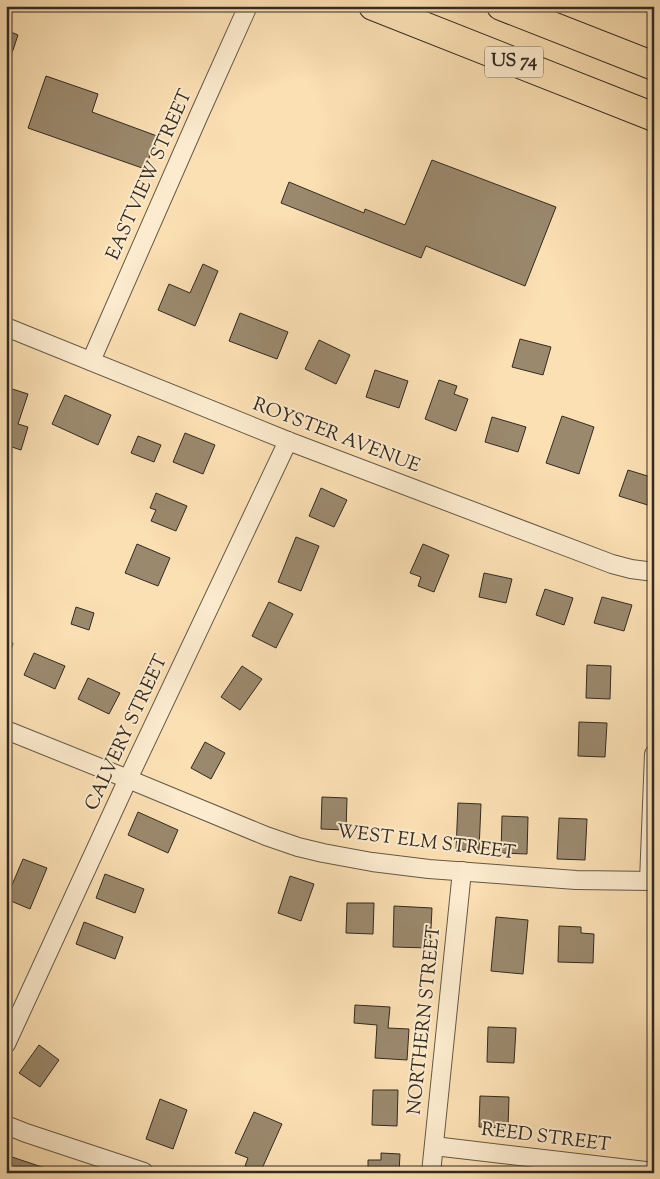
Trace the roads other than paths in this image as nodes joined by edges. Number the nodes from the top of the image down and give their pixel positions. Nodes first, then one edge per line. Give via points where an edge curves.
1 (248, 6) edge
2 (374, 6) edge
3 (501, 6) edge
4 (654, 66) edge
5 (654, 117) edge
6 (6, 326) edge
7 (92, 361) junction
8 (288, 441) junction
9 (654, 572) edge
10 (6, 730) edge
11 (654, 754) edge
12 (128, 779) junction
13 (462, 871) junction
14 (651, 881) edge
15 (6, 1044) edge
16 (6, 1125) edge
17 (434, 1146) junction
18 (144, 1172) edge
19 (654, 1172) edge
20 (431, 1173) edge

1 - 7 street, EASTVIEW STREET
2 - 5 highway, US 74
3 - 4 highway, US 74
6 - 7 street, ROYSTER AVENUE
7 - 8 street, ROYSTER AVENUE
8 - 9 street, ROYSTER AVENUE via 612,564
8 - 12 street, CALVERY STREET
10 - 12 street, WEST ELM STREET
11 - 14 street
12 - 13 street, WEST ELM STREET via 298,847 372,862
12 - 15 street, CALVERY STREET
13 - 14 street, WEST ELM STREET via 576,880
13 - 17 street, NORTHERN STREET
16 - 18 street
17 - 19 street, REED STREET
17 - 20 street, NORTHERN STREET

